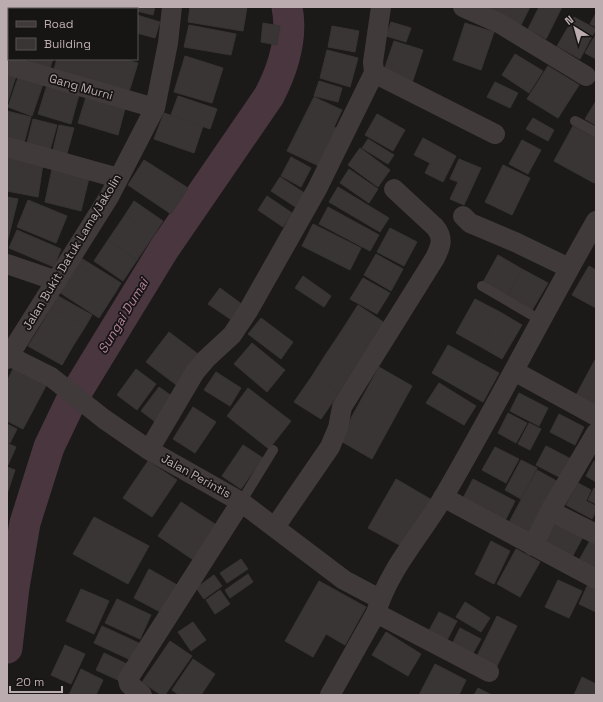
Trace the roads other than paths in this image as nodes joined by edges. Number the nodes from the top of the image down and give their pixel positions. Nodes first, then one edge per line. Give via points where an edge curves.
1 (172, 7) edge
2 (381, 7) edge
3 (463, 7) edge
4 (7, 65) edge
5 (374, 74) junction
6 (586, 76) dead end
7 (155, 108) junction
8 (575, 121) dead end
9 (596, 132) edge
10 (495, 134) dead end
11 (7, 147) edge
12 (118, 178) junction
13 (394, 189) dead end
14 (464, 216) dead end
15 (596, 221) edge
16 (7, 264) edge
17 (569, 268) junction
18 (57, 281) junction
19 (482, 286) dead end
20 (542, 320) junction
21 (8, 358) edge
22 (514, 371) junction
23 (596, 416) edge
24 (596, 433) edge
25 (149, 450) junction
26 (273, 450) dead end
27 (443, 497) junction
28 (241, 502) junction
29 (550, 510) junction
30 (275, 528) junction
31 (596, 534) edge
32 (533, 546) junction
33 (596, 579) edge
34 (378, 606) junction
35 (489, 672) dead end
36 (142, 695) edge
37 (330, 695) edge

1 - 7 street, Jalan Bukit Datuk Lama/Jakolin
2 - 5 street via 373,62
3 - 6 street via 499,23
4 - 7 street, Gang Murni
5 - 10 street
5 - 25 street via 317,189 248,311 232,335 195,372
7 - 12 street, Jalan Bukit Datuk Lama/Jakolin
8 - 9 lane
11 - 12 street
12 - 18 street, Jalan Bukit Datuk Lama/Jakolin
13 - 30 street via 441,234 441,245 342,407 338,428 330,447
14 - 17 street via 470,223
15 - 17 street
16 - 18 street
17 - 20 street
18 - 21 street, Jalan Bukit Datuk Lama/Jakolin
19 - 20 lane
20 - 22 street
21 - 25 street, Jalan Perintis via 51,378
22 - 23 street
22 - 27 street
24 - 29 street
25 - 28 street, Jalan Perintis
26 - 28 lane
27 - 32 street
27 - 34 street via 389,582
28 - 30 street, Jalan Perintis
28 - 36 street via 128,679 129,684
29 - 31 street
29 - 32 street
30 - 34 street, Jalan Perintis
32 - 33 street
34 - 35 street, Jalan Perintis
34 - 37 street

